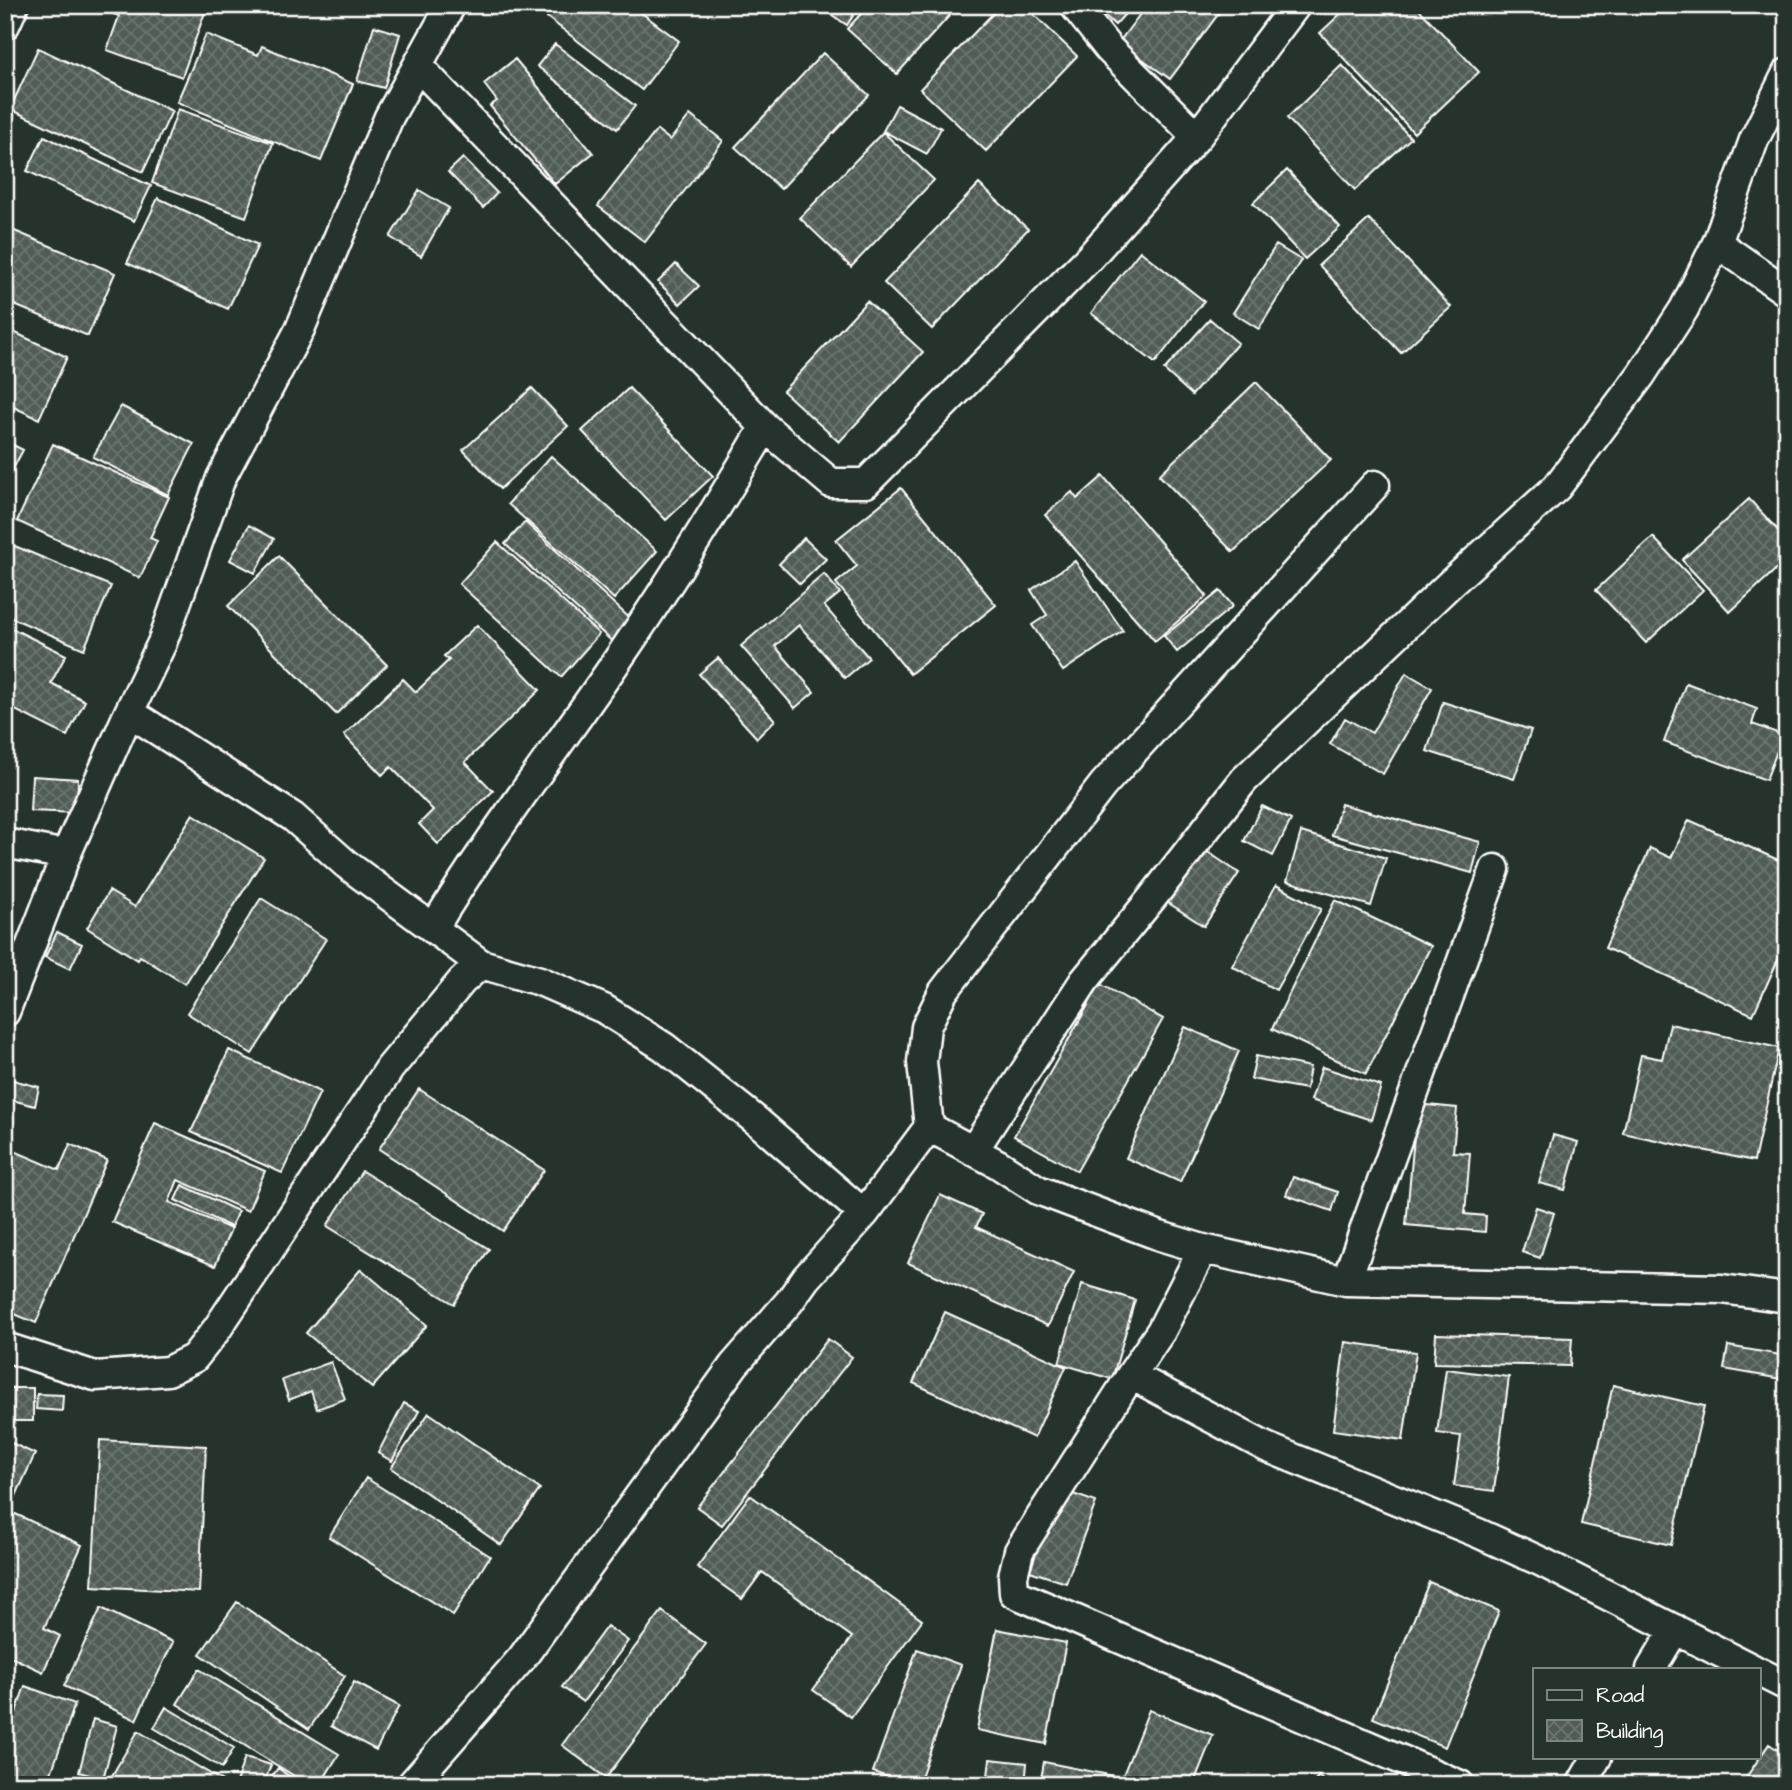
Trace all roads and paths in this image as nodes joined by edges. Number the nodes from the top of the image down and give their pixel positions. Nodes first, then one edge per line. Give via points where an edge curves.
1 (15, 5) edge
2 (451, 5) edge
3 (1074, 5) edge
4 (1296, 5) edge
5 (5, 25) edge
6 (418, 66) junction
7 (1787, 73) edge
8 (1197, 137) junction
9 (1717, 243) junction
10 (1787, 292) edge
11 (765, 427) junction
12 (1375, 485) dead end
13 (129, 712) junction
14 (5, 844) edge
15 (66, 855) junction
16 (1495, 869) dead end
17 (433, 929) junction
18 (481, 964) junction
19 (5, 1012) edge
20 (929, 1127) junction
21 (973, 1151) junction
22 (864, 1214) junction
23 (1203, 1249) junction
24 (1346, 1281) junction
25 (1787, 1298) edge
26 (5, 1347) edge
27 (1131, 1375) junction
28 (1675, 1629) junction
29 (1652, 1668) edge
30 (1751, 1668) edge
31 (1760, 1672) edge
32 (1787, 1686) edge
33 (1597, 1758) edge
34 (411, 1785) edge
35 (1460, 1785) edge
36 (1580, 1785) edge

1 - 5 street
2 - 6 street
3 - 8 street
4 - 8 street
6 - 11 street
6 - 13 street via 389,117 300,329 221,478 162,643
7 - 9 street via 1754,140
8 - 11 street via 1089,258 866,483 831,483
9 - 10 street
9 - 21 street via 1684,309 1649,364 1557,487 1244,780 1084,981
11 - 17 street via 624,651 465,876
12 - 20 street via 1104,785 943,992 926,1027 922,1062
13 - 15 street
13 - 17 street via 293,817 346,864
14 - 15 street
15 - 19 street
16 - 24 street
17 - 18 street
18 - 22 street via 540,981 604,1009 664,1048
18 - 26 street via 390,1068 194,1358 168,1371 95,1377
20 - 21 street
20 - 22 street
21 - 23 street via 1038,1190
22 - 34 street via 734,1365 522,1658
23 - 24 street
23 - 27 street via 1161,1331
24 - 25 street via 1722,1289
27 - 28 street via 1266,1447 1478,1533
27 - 35 street via 1019,1551 1014,1593
28 - 29 street
28 - 30 street
31 - 32 street
33 - 36 street

